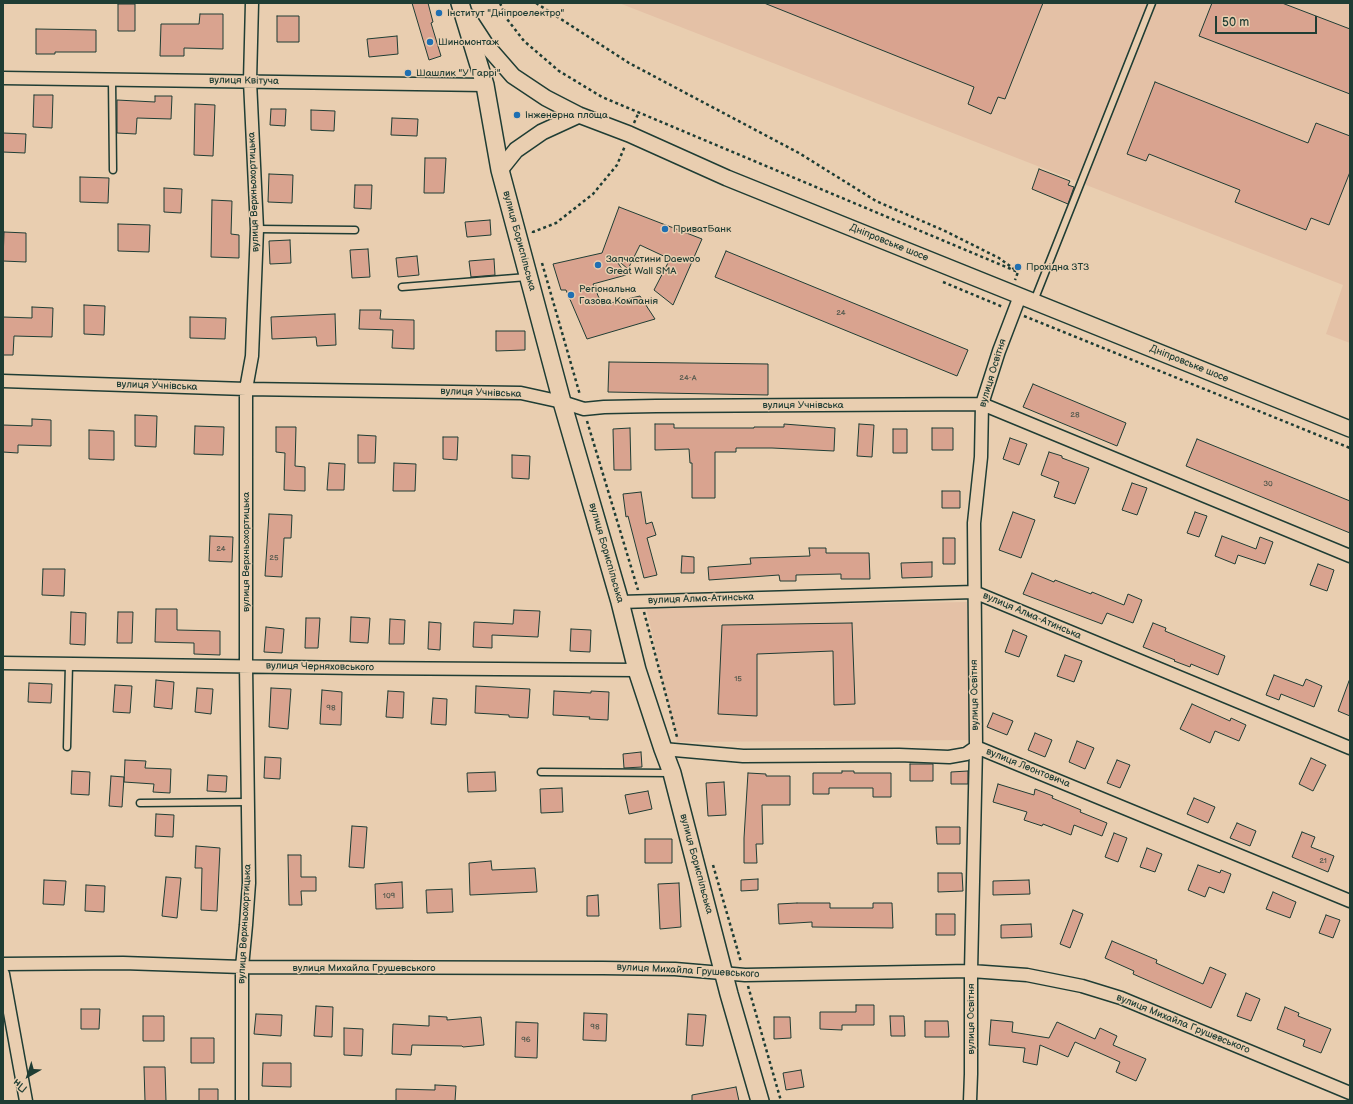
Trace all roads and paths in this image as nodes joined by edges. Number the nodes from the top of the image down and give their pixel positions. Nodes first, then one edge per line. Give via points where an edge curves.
1 (252, 3) edge
2 (500, 3) edge
3 (536, 3) edge
4 (1152, 3) edge
5 (461, 6) edge
6 (3, 78) edge
7 (112, 80) junction
8 (250, 81) junction
9 (485, 85) junction
10 (579, 115) junction
11 (113, 170) dead end
12 (500, 170) junction
13 (257, 228) junction
14 (355, 230) dead end
15 (1018, 272) junction
16 (528, 277) junction
17 (402, 287) dead end
18 (1015, 294) junction
19 (1034, 302) junction
20 (1004, 307) dead end
21 (3, 381) edge
22 (246, 389) junction
23 (562, 402) junction
24 (982, 404) junction
25 (1350, 429) edge
26 (1350, 556) edge
27 (974, 592) junction
28 (620, 602) junction
29 (3, 663) edge
30 (69, 664) junction
31 (246, 666) junction
32 (637, 670) junction
33 (67, 747) dead end
34 (976, 747) junction
35 (1350, 748) edge
36 (663, 749) junction
37 (541, 772) dead end
38 (672, 773) junction
39 (248, 802) junction
40 (140, 804) dead end
41 (1350, 901) edge
42 (3, 964) edge
43 (242, 967) junction
44 (971, 971) junction
45 (724, 973) junction
46 (3, 974) edge
47 (1350, 1093) edge
48 (26, 1101) edge
49 (242, 1101) edge
50 (760, 1101) edge
51 (970, 1101) edge

1 - 8 street, вулиця Верхньохортицька
2 - 15 path via 507,19 524,41 559,71 602,97
3 - 15 path via 629,63 798,153 876,201 952,234 999,258
4 - 19 lane
5 - 9 main road, вулиця Бориспільська
5 - 10 street, Дніпровське шосе via 486,45 513,76 546,98
6 - 7 street, вулиця Квітуча
7 - 8 street, вулиця Квітуча
7 - 11 lane
8 - 9 street, вулиця Квітуча
8 - 13 street, вулиця Верхньохортицька
9 - 12 main road, вулиця Бориспільська
10 - 12 street via 542,132 516,150
10 - 18 street, Дніпровське шосе via 629,134 726,178
12 - 16 main road, вулиця Бориспільська
13 - 14 lane
13 - 22 street, вулиця Верхньохортицька via 252,356
15 - 18 path
16 - 17 lane
16 - 23 main road, вулиця Бориспільська
18 - 19 street, Дніпровське шосе
18 - 20 path
18 - 24 street, вулиця Освітня
19 - 25 street, Дніпровське шосе
21 - 22 street, вулиця Учнівська
22 - 23 street, вулиця Учнівська via 521,393
22 - 31 street, вулиця Верхньохортицька
23 - 24 street, вулиця Учнівська via 584,409 656,406
23 - 28 main road, вулиця Бориспільська
24 - 26 street
24 - 27 street, вулиця Освітня via 981,458 974,523
27 - 28 street, вулиця Алма-Атинська
27 - 34 street, вулиця Освітня
27 - 35 street, вулиця Алма-Атинська
28 - 32 main road, вулиця Бориспільська
29 - 30 street, вулиця Черняховського
30 - 31 street, вулиця Черняховського
30 - 33 lane
31 - 32 street, вулиця Черняховського
31 - 39 street, вулиця Верхньохортицька
32 - 36 main road, вулиця Бориспільська
34 - 36 street, вулиця Леонтовича via 966,754 949,756 743,756
34 - 41 street, вулиця Леонтовича
34 - 44 street, вулиця Освітня
36 - 38 main road, вулиця Бориспільська
37 - 38 lane
38 - 45 main road, вулиця Бориспільська
39 - 40 lane
39 - 43 street, вулиця Верхньохортицька via 249,883
42 - 43 street, вулиця Михайла Грушевського via 123,963
43 - 45 street, вулиця Михайла Грушевського via 603,968
43 - 49 street, вулиця Верхньохортицька
44 - 45 street, вулиця Михайла Грушевського via 744,975
44 - 47 street, вулиця Михайла Грушевського via 1027,975 1082,986 1121,998
44 - 51 street, вулиця Освітня
45 - 50 main road, вулиця Бориспільська
46 - 48 street

